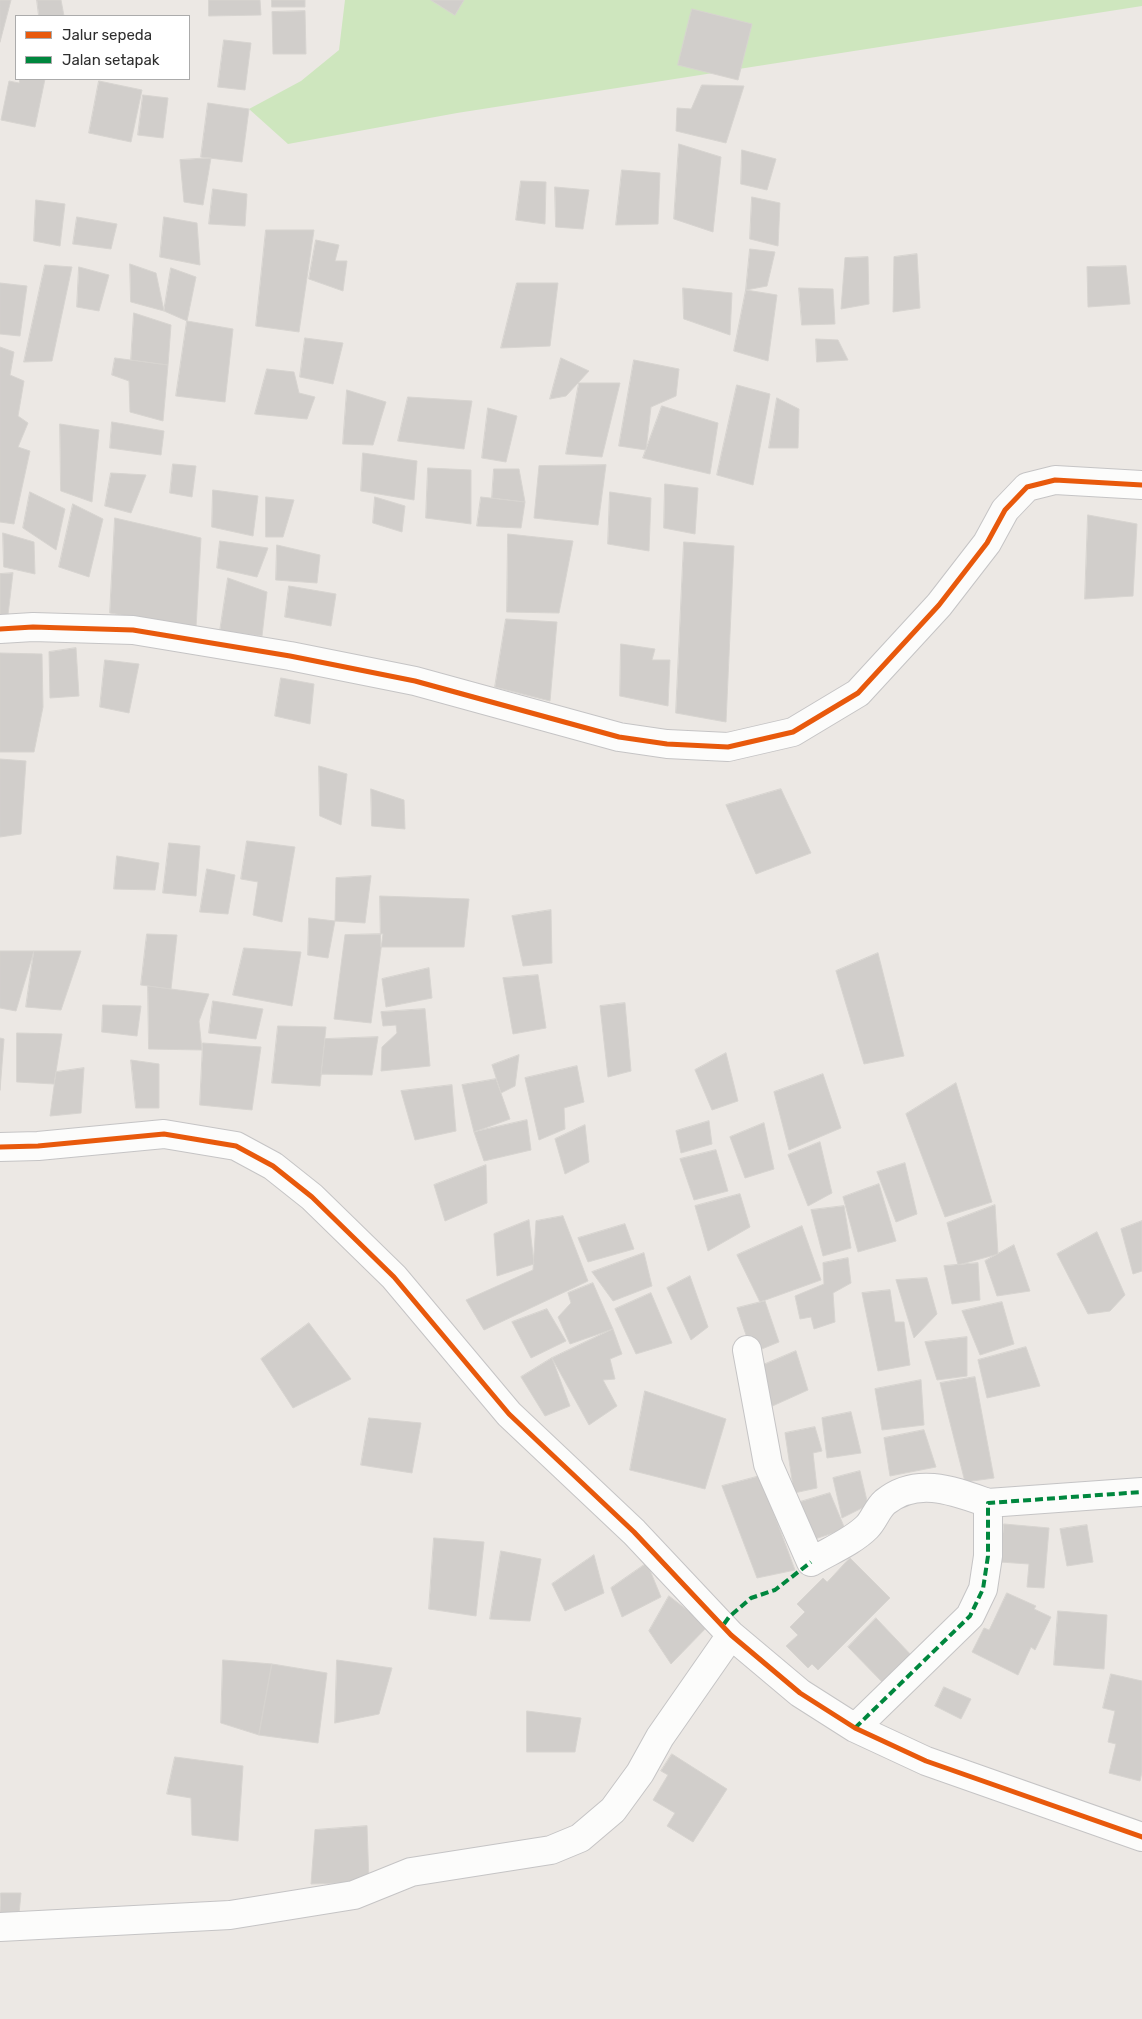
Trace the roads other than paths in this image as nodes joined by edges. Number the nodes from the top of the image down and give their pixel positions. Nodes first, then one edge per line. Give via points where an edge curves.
1 (1142, 485) edge
2 (0, 629) edge
3 (0, 1147) edge
4 (747, 1350) dead end
5 (1142, 1492) edge
6 (988, 1503) junction
7 (732, 1634) junction
8 (856, 1728) junction
9 (1142, 1837) edge
10 (0, 1928) edge

1 - 2 street via 1055,480 1027,487 1005,510 987,543 939,605 858,693 793,732 728,747 667,744 619,737 415,681 133,630
3 - 7 street via 164,1134 236,1146 273,1166 312,1197 394,1276 509,1414 634,1532
4 - 6 street via 768,1464 811,1562 867,1527 884,1503 899,1493 920,1486 952,1490
5 - 6 street
6 - 8 street via 984,1589 970,1616
7 - 8 street via 800,1692
7 - 10 street via 613,1810 580,1838 551,1850 411,1872 354,1895 230,1915
8 - 9 street via 950,1770

